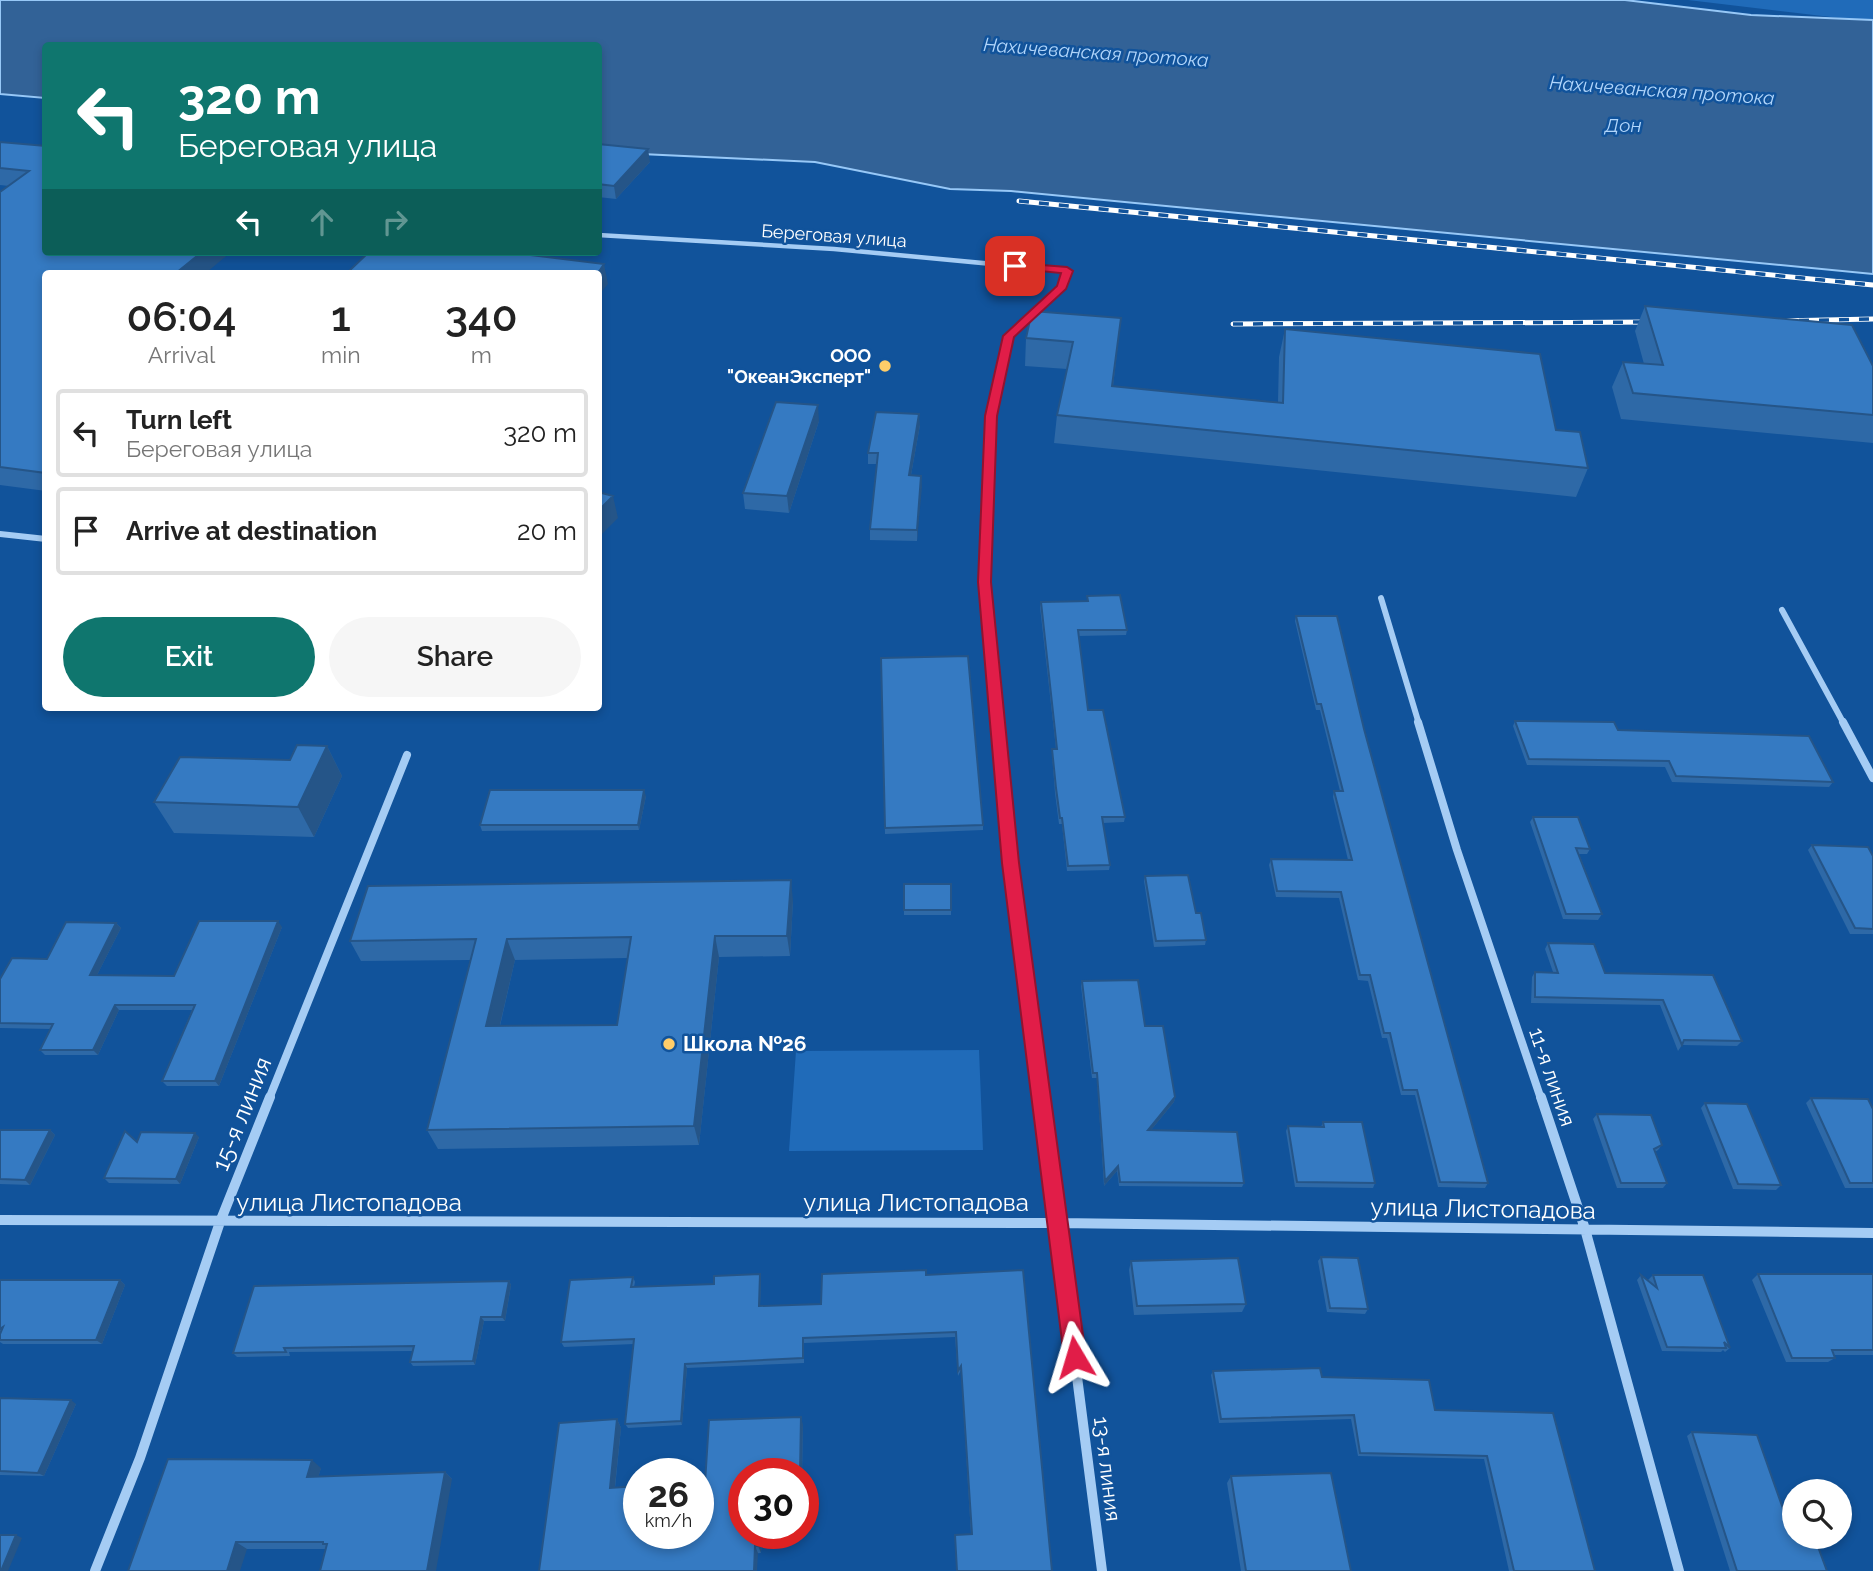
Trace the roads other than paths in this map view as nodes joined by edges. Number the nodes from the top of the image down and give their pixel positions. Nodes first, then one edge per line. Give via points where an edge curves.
1 (602, 235) edge
2 (1067, 271) joint
3 (0, 534) edge
4 (42, 538) edge
5 (1381, 598) dead end
6 (1782, 610) dead end
7 (407, 755) dead end
8 (1873, 778) edge
9 (0, 1220) edge
10 (220, 1222) junction
11 (1058, 1223) junction
12 (1585, 1229) junction
13 (1873, 1233) edge
14 (95, 1571) edge
15 (1102, 1571) edge
16 (1679, 1571) edge

1 - 2 street, Береговая улица via 834,249
2 - 11 street, 13-я линия via 1062,287 1008,336 991,416 985,582 1011,863
3 - 4 street
5 - 12 street, 11-я линия via 1457,849
6 - 8 street
7 - 10 street, 15-я линия
9 - 10 street, улица Листопадова
10 - 11 street, улица Листопадова
10 - 14 street, 15-я линия via 140,1458
11 - 12 street, улица Листопадова
11 - 15 street, 13-я линия
12 - 13 street, улица Листопадова
12 - 16 street, 11-я линия

